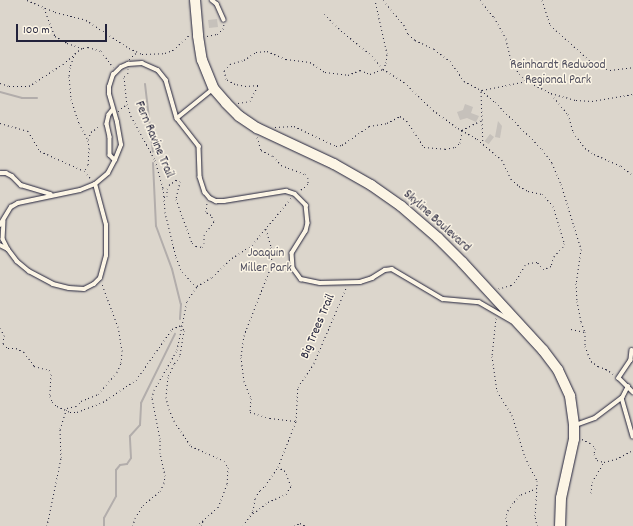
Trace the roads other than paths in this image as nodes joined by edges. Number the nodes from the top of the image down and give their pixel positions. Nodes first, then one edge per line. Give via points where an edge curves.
1 (195, 0) edge
2 (212, 0) edge
3 (224, 20) road end
4 (214, 89) junction
5 (114, 112) junction
6 (177, 118) junction
7 (115, 160) junction
8 (0, 173) edge
9 (95, 184) junction
10 (52, 194) junction
11 (4, 221) junction
12 (0, 225) edge
13 (0, 245) edge
14 (8, 249) junction
15 (520, 325) junction
16 (632, 350) edge
17 (628, 386) junction
18 (633, 392) edge
19 (622, 398) junction
20 (574, 425) junction
21 (633, 436) edge
22 (560, 526) edge

1 - 4 main road, Skyline Boulevard via 202,60
2 - 3 lane
4 - 6 lane
4 - 15 main road, Skyline Boulevard via 239,116 257,128 334,164 388,196 438,238
5 - 6 lane via 109,87 116,70 128,64 146,64 158,70 166,80
5 - 7 lane via 121,145
5 - 7 lane via 109,115 107,124 110,155
6 - 15 lane via 199,146 200,177 210,198 224,201 286,191 295,194 306,205 306,231 292,253 296,273 301,279 309,282 347,284 360,282 392,269 443,299 479,302
7 - 9 lane via 105,176
8 - 10 lane via 12,176 21,185
9 - 10 lane via 80,190
9 - 14 lane via 104,214 106,256 100,278 94,284 84,289 53,284 29,271
10 - 11 lane via 18,203 11,208
11 - 12 lane
11 - 14 lane via 3,239
13 - 14 lane
15 - 20 main road, Skyline Boulevard via 558,370 570,396
16 - 17 lane via 631,360 619,378
17 - 18 lane
17 - 19 lane
19 - 20 lane via 595,418
19 - 21 lane
20 - 22 main road, Skyline Boulevard via 574,439 561,498

